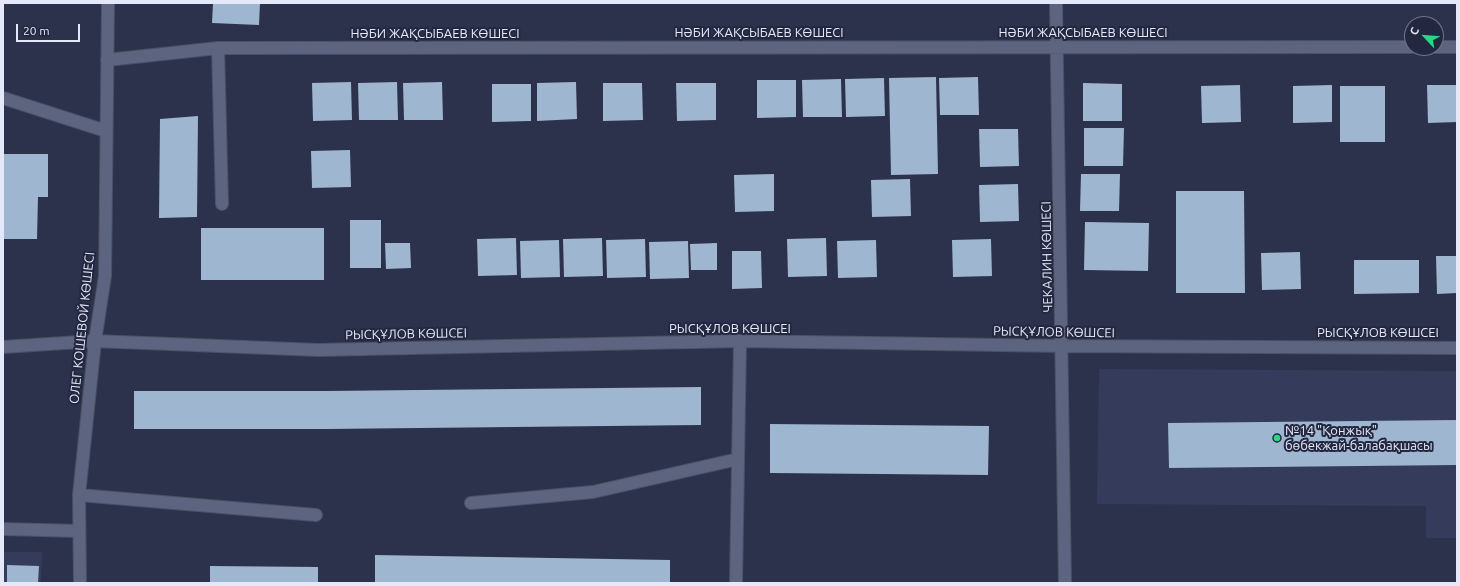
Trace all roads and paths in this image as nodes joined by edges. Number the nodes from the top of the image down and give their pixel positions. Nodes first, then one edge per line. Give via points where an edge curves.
1 (108, 3) edge
2 (1056, 3) edge
3 (1056, 47) junction
4 (1404, 47) edge
5 (1444, 47) edge
6 (1457, 47) edge
7 (218, 48) junction
8 (107, 60) junction
9 (3, 98) edge
10 (106, 131) junction
11 (222, 204) dead end
12 (94, 341) junction
13 (740, 341) junction
14 (1063, 346) junction
15 (3, 347) edge
16 (1457, 348) edge
17 (738, 459) junction
18 (79, 495) junction
19 (471, 503) dead end
20 (316, 515) dead end
21 (3, 529) edge
22 (79, 531) junction
23 (80, 583) edge
24 (736, 583) edge
25 (1065, 583) edge

1 - 8 street, ОЛЕГ КОШЕВОЙ КӨШЕСІ
2 - 3 street, ЧЕКАЛИН КӨШЕСІ
3 - 4 street, НӘБИ ЖАҚСЫБАЕВ КӨШЕСІ
3 - 7 street, НӘБИ ЖАҚСЫБАЕВ КӨШЕСІ
3 - 14 street, ЧЕКАЛИН КӨШЕСІ
5 - 6 street
7 - 8 street, НӘБИ ЖАҚСЫБАЕВ КӨШЕСІ
7 - 11 street
8 - 10 street, ОЛЕГ КОШЕВОЙ КӨШЕСІ
9 - 10 street
10 - 12 street, ОЛЕГ КОШЕВОЙ КӨШЕСІ via 105,276
12 - 13 street, РЫСҚҰЛОВ КӨШСЕІ via 318,350
12 - 15 street, РЫСҚҰЛОВ КӨШСЕІ
12 - 18 street, ОЛЕГ КОШЕВОЙ КӨШЕСІ
13 - 14 street, РЫСҚҰЛОВ КӨШСЕІ
13 - 17 street
14 - 16 street, РЫСҚҰЛОВ КӨШСЕІ
14 - 25 street, ЧЕКАЛИН КӨШЕСІ
17 - 19 street via 594,492
17 - 24 street
18 - 20 street
18 - 22 street, ОЛЕГ КОШЕВОЙ КӨШЕСІ
21 - 22 street
22 - 23 street, ОЛЕГ КОШЕВОЙ КӨШЕСІ

